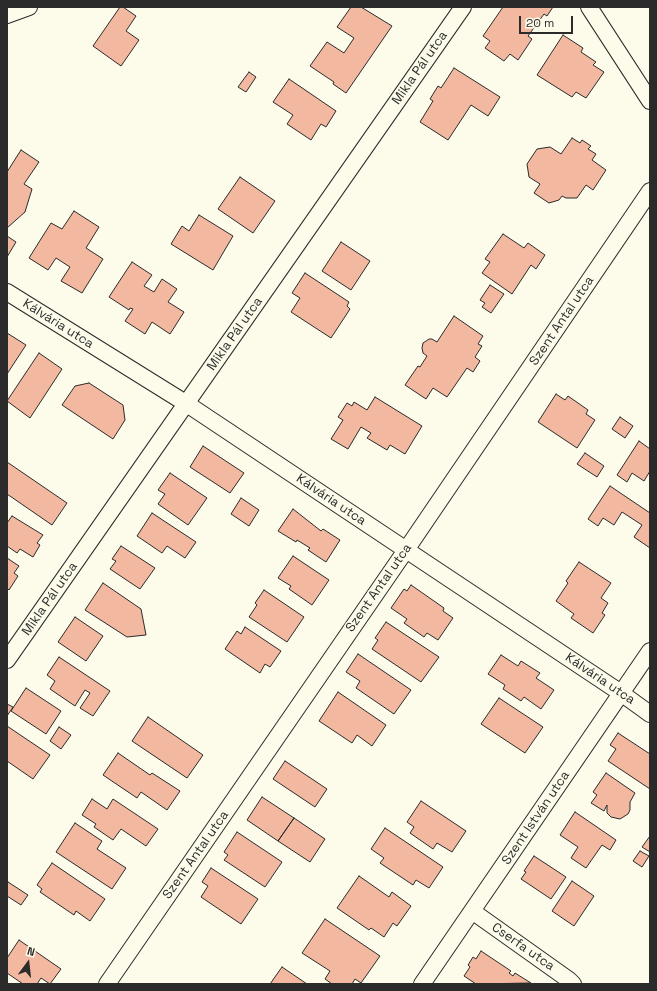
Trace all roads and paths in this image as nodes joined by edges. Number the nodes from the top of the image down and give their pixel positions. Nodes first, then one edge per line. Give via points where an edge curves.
1 (30, 7) edge
2 (463, 7) edge
3 (589, 7) edge
4 (7, 15) edge
5 (650, 102) edge
6 (650, 191) edge
7 (7, 292) edge
8 (187, 404) junction
9 (406, 550) junction
10 (650, 651) edge
11 (7, 660) edge
12 (621, 692) junction
13 (650, 714) edge
14 (472, 911) junction
15 (107, 984) edge
16 (422, 984) edge
17 (573, 984) edge

1 - 4 street
2 - 8 street, Mikla Pál utca
3 - 5 street
6 - 9 street, Szent Antal utca
7 - 8 street, Kálvária utca
8 - 9 street, Kálvária utca
8 - 11 street, Mikla Pál utca
9 - 12 street, Kálvária utca
9 - 15 street, Szent Antal utca
10 - 12 street, Szent István utca
12 - 13 street, Kálvária utca
12 - 14 street, Szent István utca
14 - 16 street, Szent István utca
14 - 17 street, Cserfa utca

